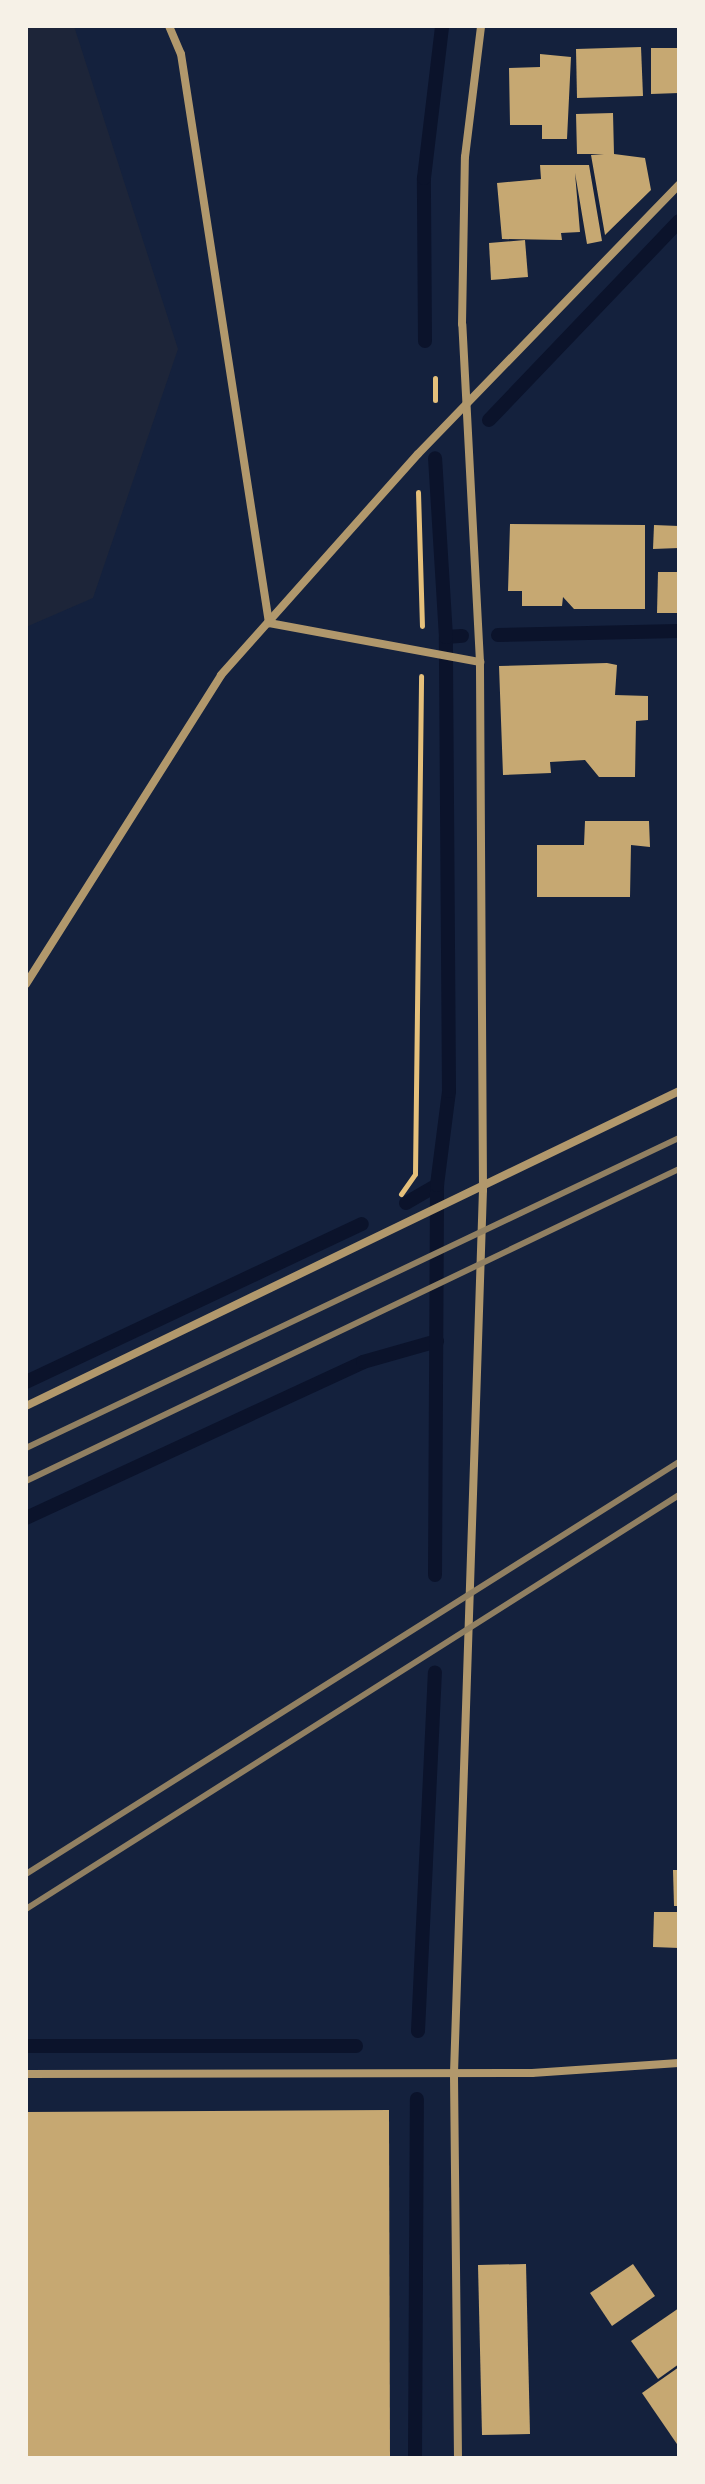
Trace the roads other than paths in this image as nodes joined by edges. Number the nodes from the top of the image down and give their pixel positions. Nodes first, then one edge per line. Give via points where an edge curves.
1 (169, 26) edge
2 (481, 26) edge
3 (679, 185) edge
4 (468, 404) junction
5 (269, 623) junction
6 (480, 662) junction
7 (26, 984) edge
8 (679, 1091) edge
9 (483, 1190) junction
10 (26, 1406) edge
11 (679, 2063) edge
12 (454, 2073) junction
13 (26, 2074) edge
14 (458, 2458) edge

1 - 5 street via 181,54
2 - 4 street via 465,157
3 - 4 street
4 - 5 street
4 - 6 street
5 - 6 street via 435,659
5 - 7 street via 199,706
6 - 9 street
8 - 9 street
9 - 10 street
9 - 12 street via 474,1626
11 - 12 street
12 - 13 street
12 - 14 street

